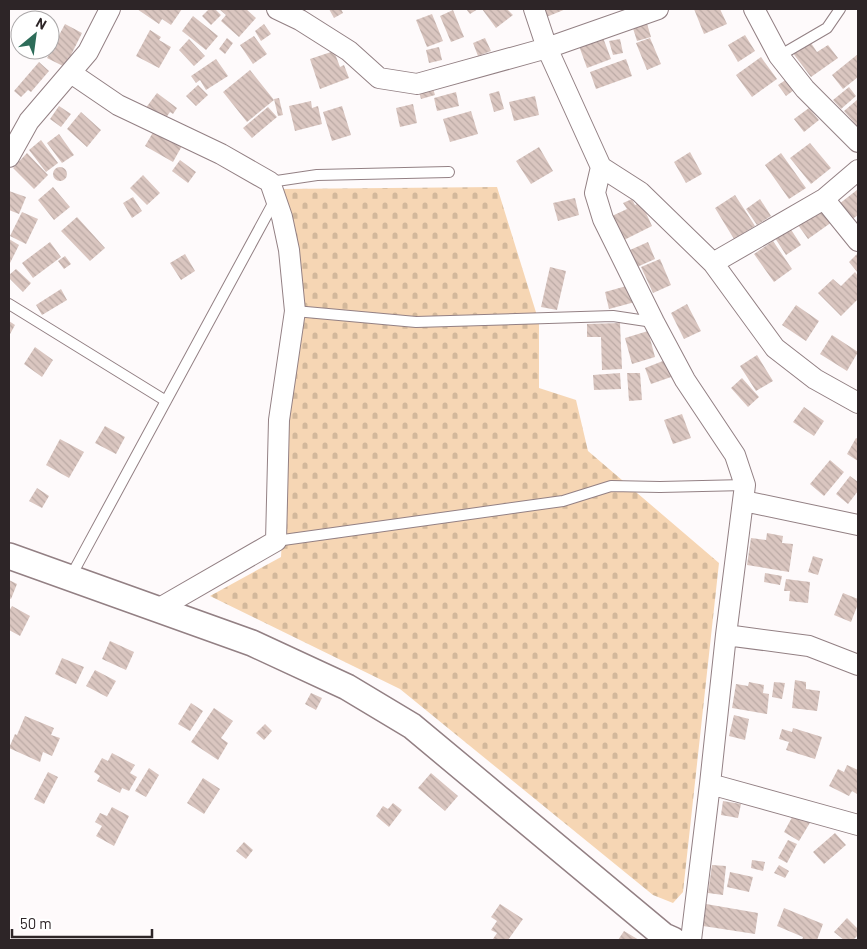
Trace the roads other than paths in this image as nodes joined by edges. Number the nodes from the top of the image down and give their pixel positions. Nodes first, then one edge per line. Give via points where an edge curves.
1 (110, 9) edge
2 (277, 9) edge
3 (534, 9) edge
4 (658, 9) edge
5 (754, 9) edge
6 (840, 9) edge
7 (547, 48) junction
8 (779, 56) junction
9 (71, 73) junction
10 (858, 142) edge
11 (9, 157) edge
12 (601, 168) junction
13 (858, 170) edge
14 (448, 172) dead end
15 (273, 190) junction
16 (824, 200) junction
17 (858, 241) edge
18 (713, 263) junction
19 (9, 304) edge
20 (295, 311) junction
21 (654, 322) junction
22 (166, 401) junction
23 (858, 403) edge
24 (744, 493) junction
25 (858, 525) edge
26 (276, 541) junction
27 (9, 556) edge
28 (70, 578) junction
29 (158, 609) junction
30 (726, 634) junction
31 (858, 665) edge
32 (710, 784) junction
33 (858, 825) edge
34 (673, 940) edge
35 (691, 940) edge

1 - 9 street via 88,52
2 - 7 street via 349,50 378,78 416,84
3 - 7 street
4 - 7 street
5 - 8 street
6 - 8 lane via 828,28
7 - 12 street
8 - 10 street via 805,89
9 - 11 street via 30,121
9 - 15 street via 118,105 221,154
12 - 18 street via 640,192
12 - 21 street via 595,193 603,219
13 - 16 street
14 - 15 lane via 317,175
15 - 20 street via 289,250
15 - 22 lane
16 - 17 street
16 - 18 street
18 - 23 street via 775,348 815,379
19 - 22 lane
20 - 21 lane via 416,322 613,316
20 - 26 street via 279,420
21 - 24 street via 685,380 734,455
22 - 28 lane
24 - 25 street
24 - 26 lane via 611,486 563,501
24 - 30 street
26 - 29 street
27 - 28 street
28 - 29 street
29 - 34 street via 252,643 347,687 412,726 664,936
30 - 31 street via 809,646
30 - 32 street
32 - 33 street
32 - 35 street

